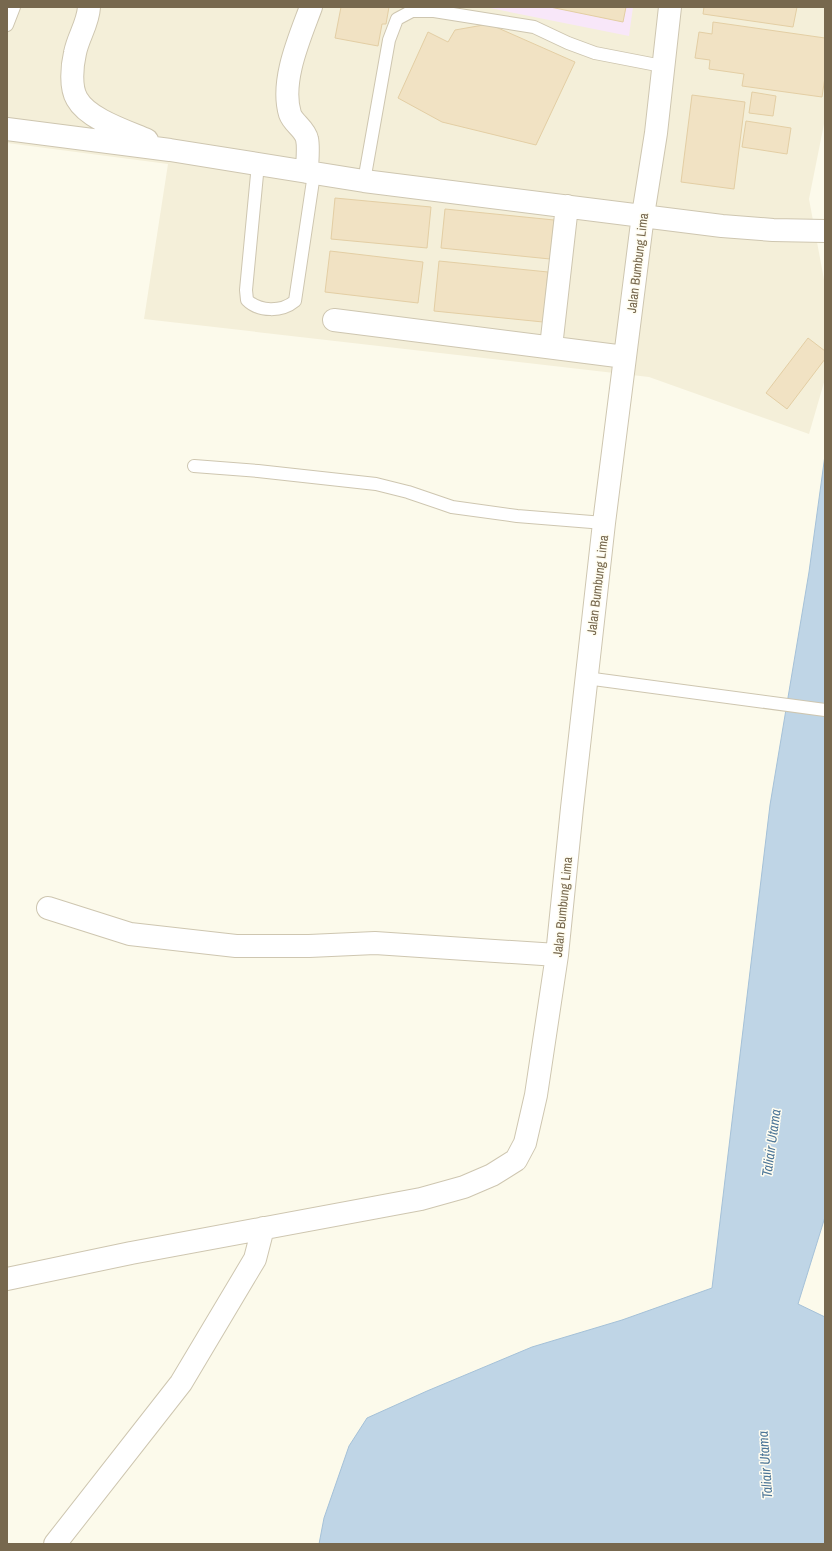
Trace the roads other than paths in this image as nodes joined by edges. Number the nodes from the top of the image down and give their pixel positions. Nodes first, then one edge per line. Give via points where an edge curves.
1 (14, 7) edge
2 (89, 7) edge
3 (311, 7) edge
4 (670, 7) edge
5 (7, 25) edge
6 (662, 66) junction
7 (7, 130) edge
8 (170, 150) junction
9 (258, 164) junction
10 (310, 173) junction
11 (364, 181) junction
12 (567, 206) junction
13 (643, 215) junction
14 (822, 231) edge
15 (334, 320) dead end
16 (551, 348) junction
17 (625, 357) junction
18 (194, 466) dead end
19 (604, 523) junction
20 (586, 678) junction
21 (825, 710) edge
22 (48, 908) dead end
23 (557, 955) junction
24 (263, 1228) junction
25 (7, 1279) edge
26 (56, 1544) edge

1 - 5 lane
2 - 8 street via 86,25 75,53 73,82 77,99 93,116
3 - 10 street via 296,50 289,80 288,101 290,115 307,138
4 - 6 street, Jalan Bumbung Lima
6 - 11 lane via 596,53 534,28 434,11 412,11 397,19 389,40
6 - 13 street, Jalan Bumbung Lima via 656,133
7 - 8 street
8 - 9 street
9 - 10 street
9 - 10 lane via 246,290 247,300 252,305 266,308 279,310 295,301
10 - 11 street
11 - 12 street
12 - 13 street
12 - 16 street
13 - 14 street via 722,226
13 - 17 street, Jalan Bumbung Lima
15 - 16 street
16 - 17 street
17 - 19 street, Jalan Bumbung Lima
18 - 19 lane via 376,484 452,507 517,516
19 - 20 street, Jalan Bumbung Lima
20 - 21 lane
20 - 23 street, Jalan Bumbung Lima
22 - 23 street via 130,934 236,946 375,943
23 - 24 street, Jalan Bumbung Lima via 536,1095 525,1142 516,1160 492,1175 464,1187 421,1199
24 - 25 street
24 - 26 street via 255,1258 181,1383

